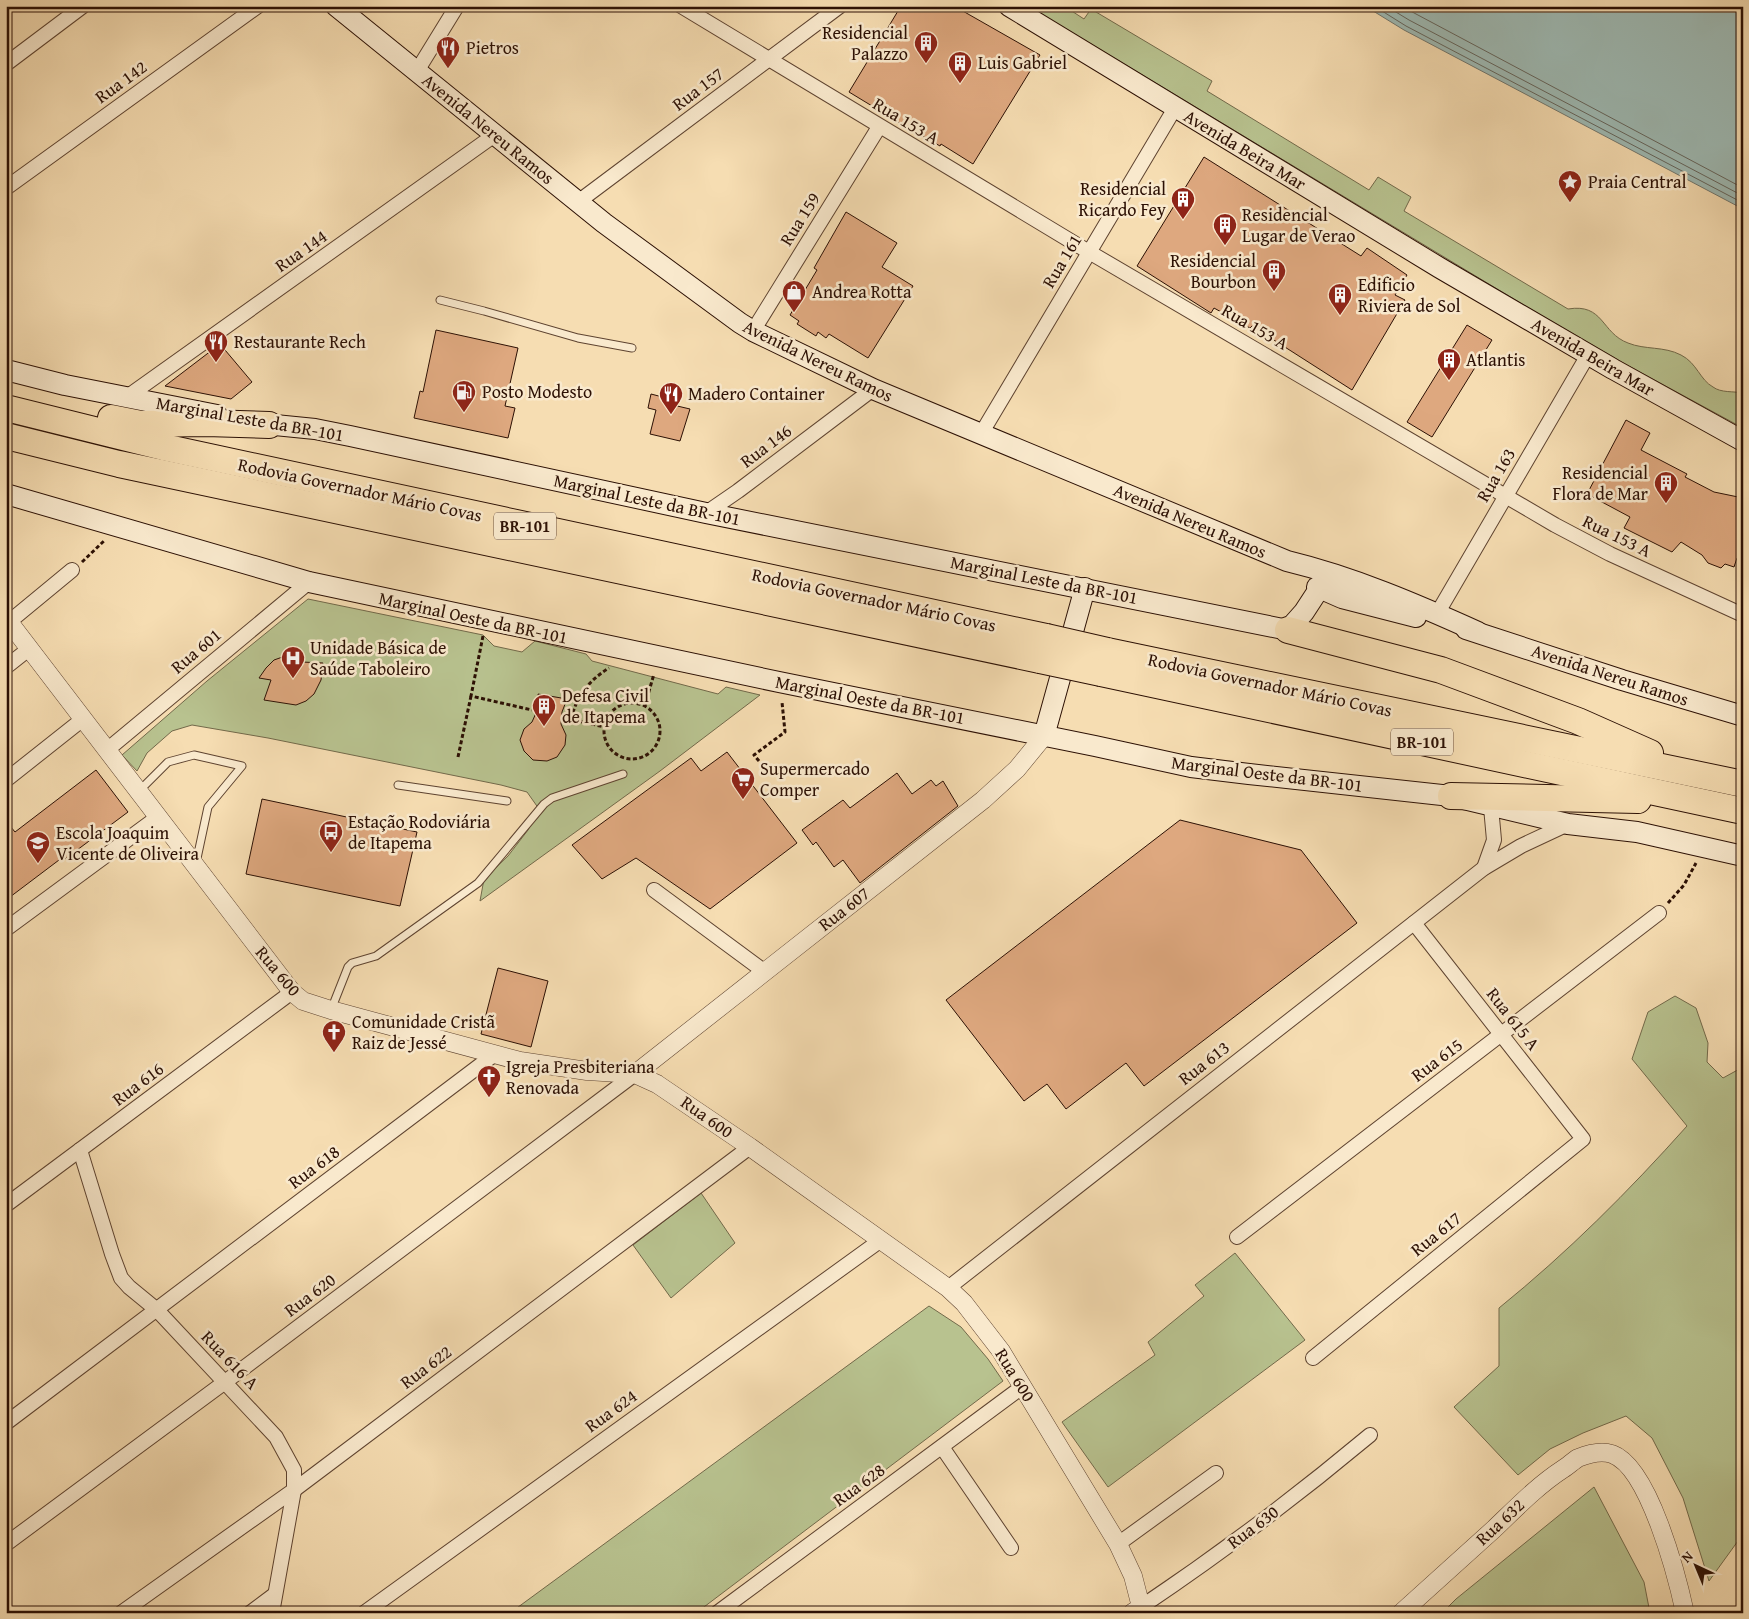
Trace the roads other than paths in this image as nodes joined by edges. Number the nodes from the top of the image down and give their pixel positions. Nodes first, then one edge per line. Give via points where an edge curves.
1 (83, 6) edge
2 (258, 6) edge
3 (336, 6) edge
4 (457, 6) edge
5 (680, 6) edge
6 (840, 6) edge
7 (1008, 6) edge
8 (768, 60) junction
9 (6, 64) edge
10 (417, 71) junction
11 (1175, 108) junction
12 (879, 127) junction
13 (496, 134) junction
14 (6, 188) edge
15 (578, 202) junction
16 (1090, 252) junction
17 (440, 300) dead end
18 (753, 331) junction
19 (632, 348) dead end
20 (1588, 354) junction
21 (6, 370) edge
22 (873, 389) junction
23 (6, 396) edge
24 (127, 397) junction
25 (6, 408) edge
26 (269, 426) junction
27 (981, 434) junction
28 (6, 436) edge
29 (1743, 441) edge
30 (6, 494) edge
31 (1506, 495) junction
32 (706, 513) junction
33 (1287, 562) junction
34 (72, 570) road end
35 (309, 582) junction
36 (1358, 583) junction
37 (1085, 588) junction
38 (1319, 589) junction
39 (1437, 614) junction
40 (1743, 615) edge
41 (8, 620) edge
42 (1288, 630) junction
43 (1478, 632) junction
44 (30, 648) junction
45 (1043, 649) junction
46 (1104, 662) junction
47 (6, 667) edge
48 (1743, 716) edge
49 (83, 718) junction
50 (1044, 736) junction
51 (106, 750) junction
52 (623, 774) dead end
53 (1696, 774) junction
54 (6, 780) edge
55 (1743, 784) edge
56 (398, 785) dead end
57 (138, 792) junction
58 (1451, 796) junction
59 (507, 801) dead end
60 (1700, 801) junction
61 (1491, 807) junction
62 (1743, 811) edge
63 (158, 817) junction
64 (1568, 824) junction
65 (1743, 856) edge
66 (195, 866) junction
67 (1484, 868) junction
68 (654, 890) dead end
69 (1659, 913) road end
70 (1414, 923) junction
71 (6, 929) edge
72 (765, 972) junction
73 (292, 992) junction
74 (331, 1010) junction
75 (1501, 1034) junction
76 (495, 1054) junction
77 (635, 1074) junction
78 (1583, 1138) joint
79 (750, 1146) junction
80 (80, 1150) junction
81 (6, 1205) edge
82 (1237, 1236) dead end
83 (881, 1240) junction
84 (948, 1288) junction
85 (157, 1310) junction
86 (1313, 1358) dead end
87 (225, 1382) junction
88 (1022, 1387) junction
89 (6, 1423) edge
90 (1370, 1435) dead end
91 (942, 1447) junction
92 (1216, 1472) dead end
93 (294, 1490) junction
94 (6, 1544) edge
95 (1118, 1544) junction
96 (1011, 1548) dead end
97 (274, 1595) junction
98 (1136, 1610) edge
99 (121, 1613) edge
100 (250, 1613) edge
101 (272, 1613) edge
102 (364, 1613) edge
103 (717, 1613) edge
104 (1401, 1613) edge
105 (1685, 1613) edge

1 - 9 street
2 - 14 street, Rua 142
3 - 10 main road, Avenida Nereu Ramos
4 - 10 street
5 - 8 street, Rua 153 A
6 - 8 street, Rua 157
7 - 11 main road, Avenida Beira Mar
8 - 12 street, Rua 153 A
8 - 15 street, Rua 157
10 - 13 main road, Avenida Nereu Ramos
11 - 16 street, Rua 161
11 - 20 main road, Avenida Beira Mar
12 - 16 street, Rua 153 A
12 - 18 street, Rua 159
13 - 15 main road, Avenida Nereu Ramos
13 - 24 street, Rua 144
15 - 18 main road, Avenida Nereu Ramos
16 - 27 street, Rua 161
16 - 31 street, Rua 153 A
17 - 19 lane via 578,338
18 - 22 main road, Avenida Nereu Ramos
20 - 29 main road, Avenida Beira Mar
20 - 31 street, Rua 163
21 - 24 main road, Marginal Leste da BR-101
22 - 27 main road, Avenida Nereu Ramos
22 - 32 street, Rua 146
23 - 26 highway via 140,424
24 - 26 main road, Marginal Leste da BR-101
25 - 45 highway, Rodovia Governador Mário Covas / BR-101
26 - 32 main road, Marginal Leste da BR-101 via 341,434
27 - 33 main road, Avenida Nereu Ramos
28 - 45 highway, Rodovia Governador Mário Covas / BR-101 via 119,464
30 - 35 main road, Marginal Oeste da BR-101
31 - 39 street, Rua 163
31 - 40 street, Rua 153 A via 1577,538
32 - 37 main road, Marginal Leste da BR-101
33 - 36 main road, Avenida Nereu Ramos via 1324,570
33 - 38 main road, Avenida Nereu Ramos
34 - 41 street
35 - 50 main road, Marginal Oeste da BR-101
35 - 51 street, Rua 601
36 - 38 main road via 1326,584
36 - 39 main road, Avenida Nereu Ramos
37 - 42 main road, Marginal Leste da BR-101
37 - 50 main road
38 - 42 main road
38 - 43 main road, Avenida Nereu Ramos via 1359,603
39 - 43 main road, Avenida Nereu Ramos
41 - 44 street, Rua 600
42 - 53 highway via 1477,682 1578,721
43 - 48 main road, Avenida Nereu Ramos
44 - 47 street
44 - 49 street, Rua 600
45 - 46 highway, Rodovia Governador Mário Covas / BR-101, bridge
46 - 53 highway, Rodovia Governador Mário Covas / BR-101
46 - 60 highway, Rodovia Governador Mário Covas / BR-101
49 - 51 street, Rua 600
49 - 54 street
50 - 58 main road, Marginal Oeste da BR-101 via 1191,767
50 - 72 street, Rua 607 via 1017,769 983,800
51 - 57 street, Rua 600
52 - 74 lane via 552,798 544,804 478,883 376,956 352,963
53 - 55 highway, Rodovia Governador Mário Covas / BR-101
56 - 59 lane
57 - 63 street, Rua 600
57 - 66 lane via 168,762 194,755 242,766 208,807
58 - 60 highway
58 - 61 main road, Marginal Oeste da BR-101
60 - 62 highway, Rodovia Governador Mário Covas / BR-101
61 - 64 main road, Marginal Oeste da BR-101
61 - 67 street via 1494,840
63 - 66 street, Rua 600
63 - 71 street
64 - 65 main road, Marginal Oeste da BR-101 via 1637,832
64 - 67 street, Rua 613
66 - 73 street, Rua 600
67 - 70 street, Rua 613
68 - 72 street
69 - 75 street, Rua 615
70 - 75 street, Rua 615 A
70 - 84 street, Rua 613
72 - 77 street, Rua 607
73 - 74 street, Rua 600 via 303,1001
73 - 80 street, Rua 616
74 - 76 street, Rua 600
75 - 78 street, Rua 615 A
75 - 82 street, Rua 615
76 - 77 street, Rua 600 via 540,1065
76 - 85 street, Rua 618
77 - 79 street, Rua 600 via 657,1084
77 - 87 street, Rua 620
78 - 86 street, Rua 617
79 - 83 street, Rua 600
79 - 93 street, Rua 622
80 - 81 street, Rua 616
80 - 85 street, Rua 616 A via 121,1278
83 - 84 street, Rua 600
83 - 102 street, Rua 624
84 - 88 street, Rua 600 via 982,1325
85 - 87 street, Rua 616 A
85 - 89 street, Rua 618
87 - 93 street, Rua 616 A via 276,1437 294,1470
87 - 94 street, Rua 620
88 - 91 street, Rua 628
88 - 95 street, Rua 600
90 - 98 street, Rua 630 via 1260,1522
91 - 96 street
91 - 103 street, Rua 628
92 - 95 street
93 - 97 street, Rua 616 A
93 - 99 street, Rua 622
95 - 98 street, Rua 600 via 1133,1576
97 - 100 street
97 - 101 street, Rua 616 A
104 - 105 street, Rua 632 via 1530,1494 1578,1458 1597,1453 1611,1454 1629,1467 1655,1514 1670,1554

